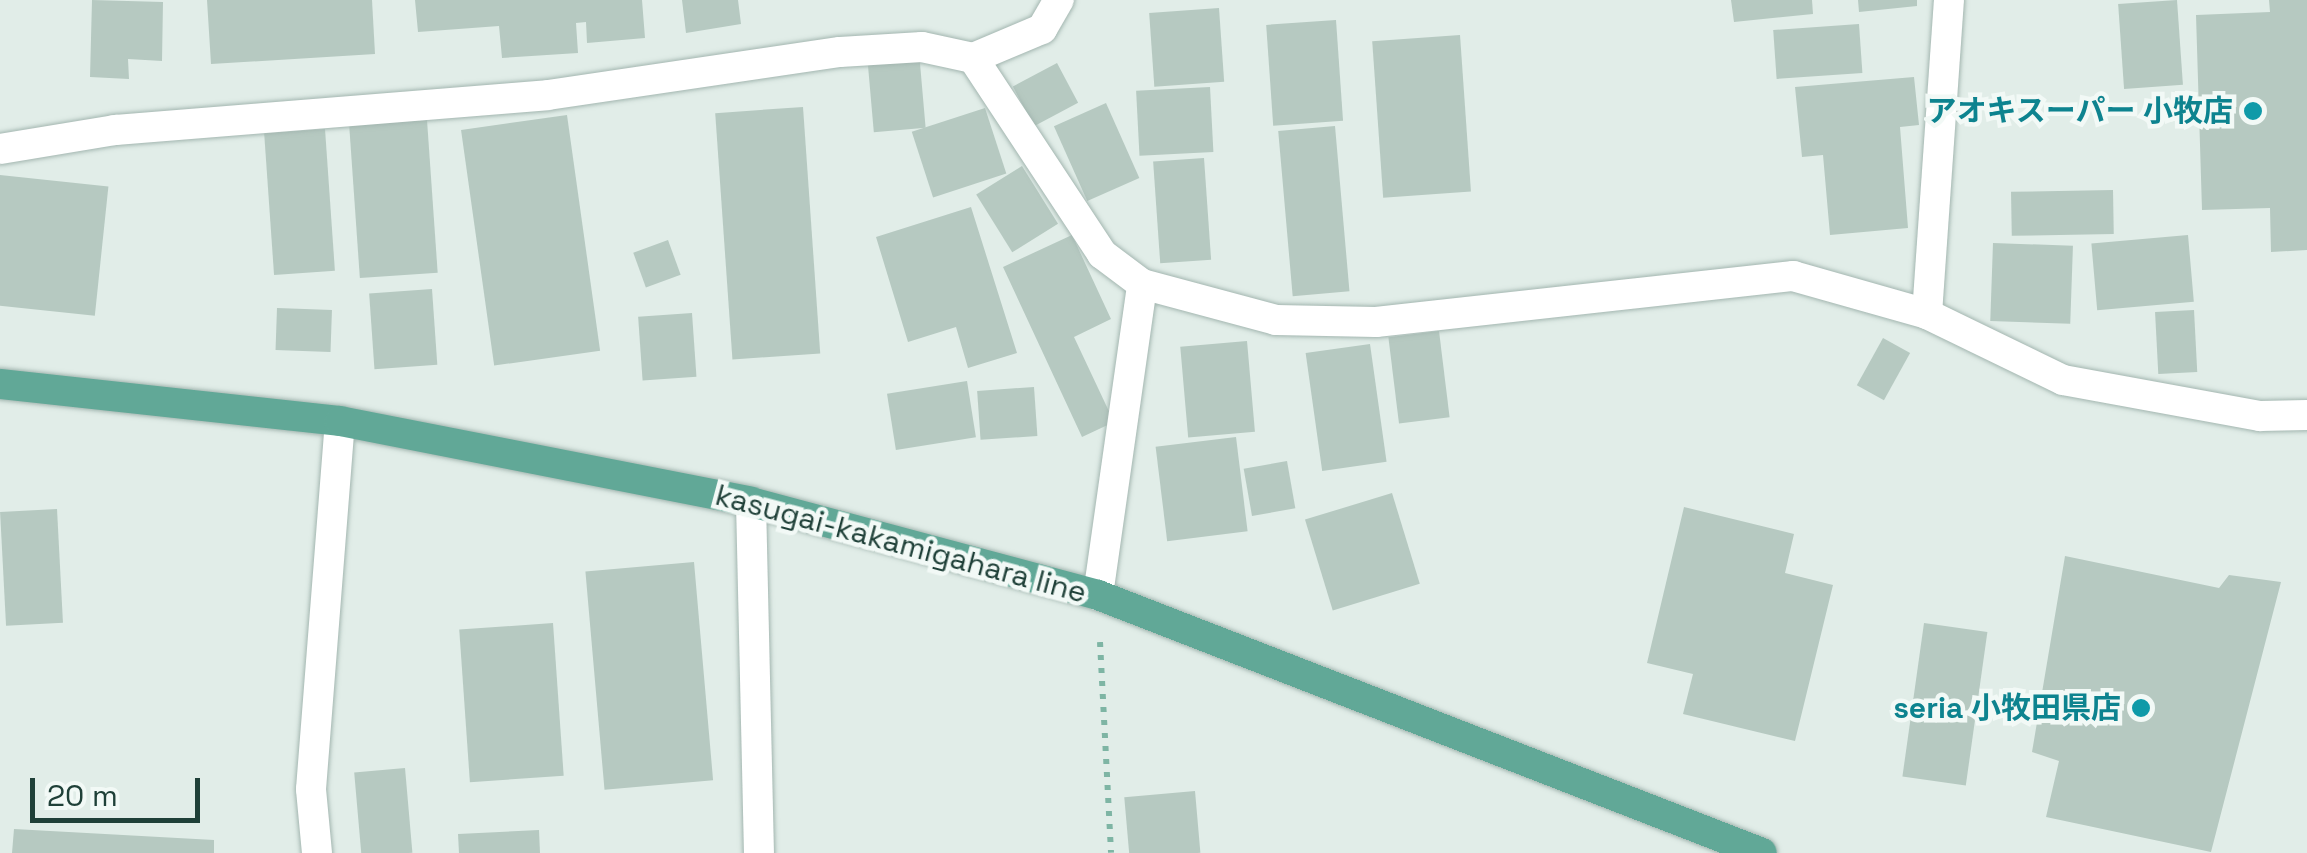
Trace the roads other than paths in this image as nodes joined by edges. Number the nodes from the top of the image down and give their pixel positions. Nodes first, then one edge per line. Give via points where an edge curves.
1 (1059, 0) edge
2 (1949, 0) edge
3 (972, 58) junction
4 (0, 149) edge
5 (1142, 284) junction
6 (1927, 314) junction
7 (0, 384) edge
8 (2307, 415) edge
9 (340, 421) junction
10 (751, 502) junction
11 (1098, 595) junction
12 (317, 853) edge
13 (759, 853) edge
14 (1762, 853) edge

1 - 3 street via 1042,29
2 - 6 street
3 - 4 street via 922,47 840,52 548,95 115,130
3 - 5 street via 1069,212
5 - 6 street via 1276,320 1376,322 1792,276
5 - 11 street
6 - 8 street via 2062,380 2223,410
7 - 9 main road, kasugai-kakamigahara line
9 - 10 main road, kasugai-kakamigahara line
9 - 12 street via 311,789
10 - 11 main road, kasugai-kakamigahara line
10 - 13 street
11 - 14 main road, kasugai-kakamigahara line

